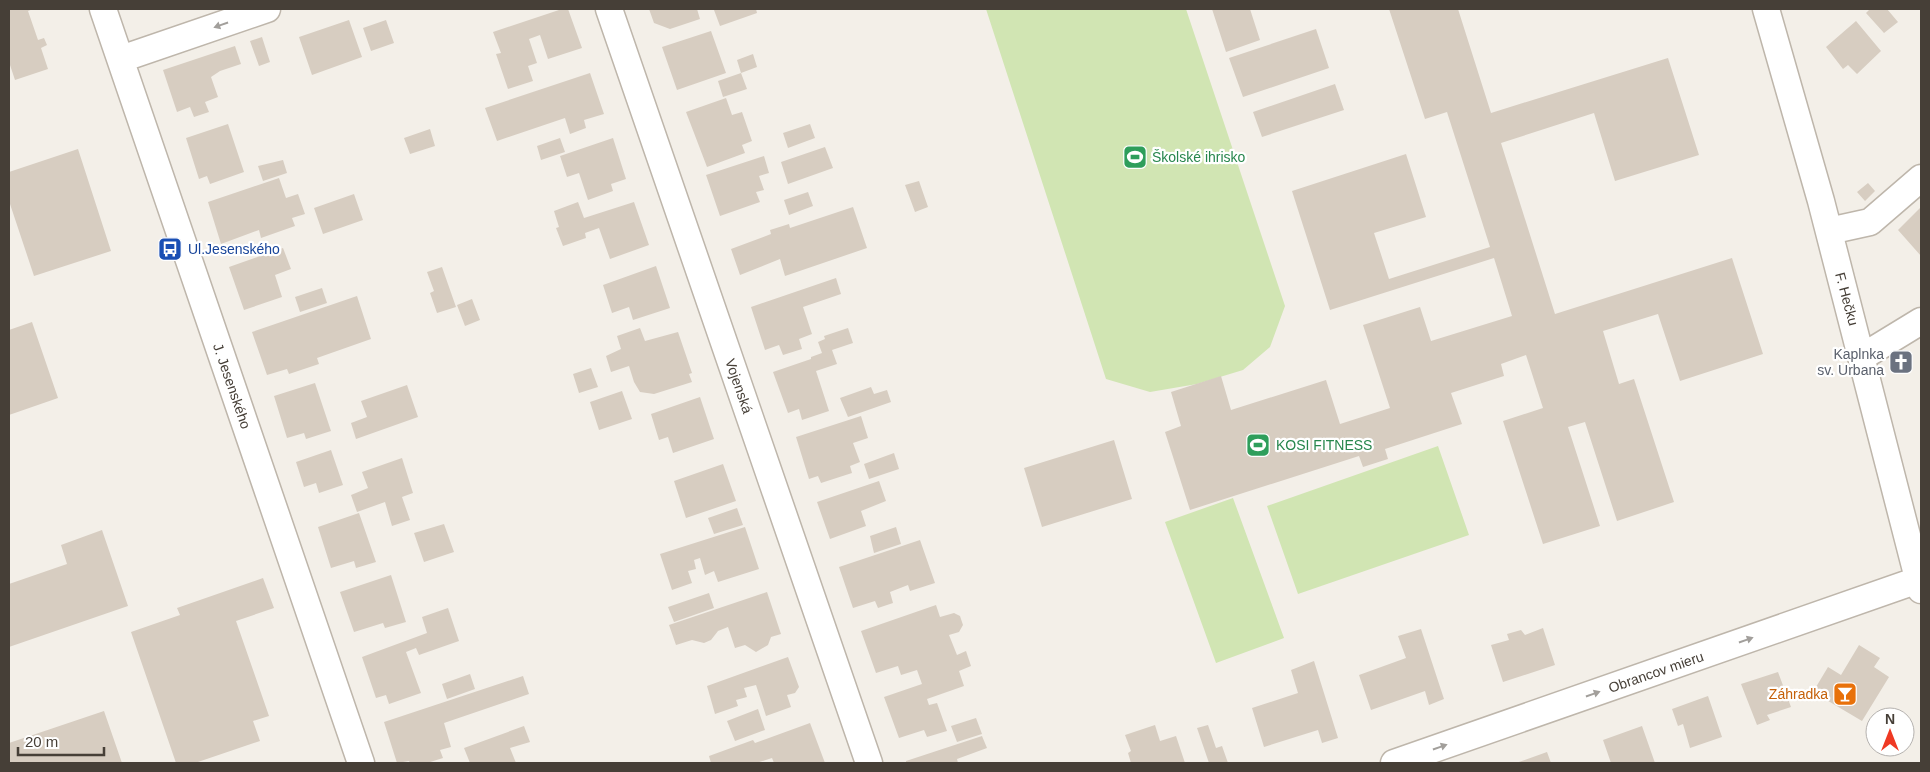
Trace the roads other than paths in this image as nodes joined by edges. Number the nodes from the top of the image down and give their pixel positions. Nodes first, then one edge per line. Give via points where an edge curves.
1 (104, 9) edge
2 (267, 9) edge
3 (609, 9) edge
4 (1766, 9) edge
5 (121, 59) junction
6 (1921, 178) edge
7 (1828, 231) junction
8 (1921, 321) edge
9 (1862, 357) junction
10 (1920, 585) edge
11 (361, 763) edge
12 (869, 763) edge
13 (1394, 763) edge

1 - 5 street, J. Jesenského
2 -> 5 street
3 - 12 street, Vojenská
4 - 7 street, F. Hečku
5 - 11 street, J. Jesenského
6 - 7 street via 1870,222
7 - 9 street, F. Hečku
8 - 9 street
9 - 10 street, F. Hečku
13 -> 10 street, Obrancov mieru

